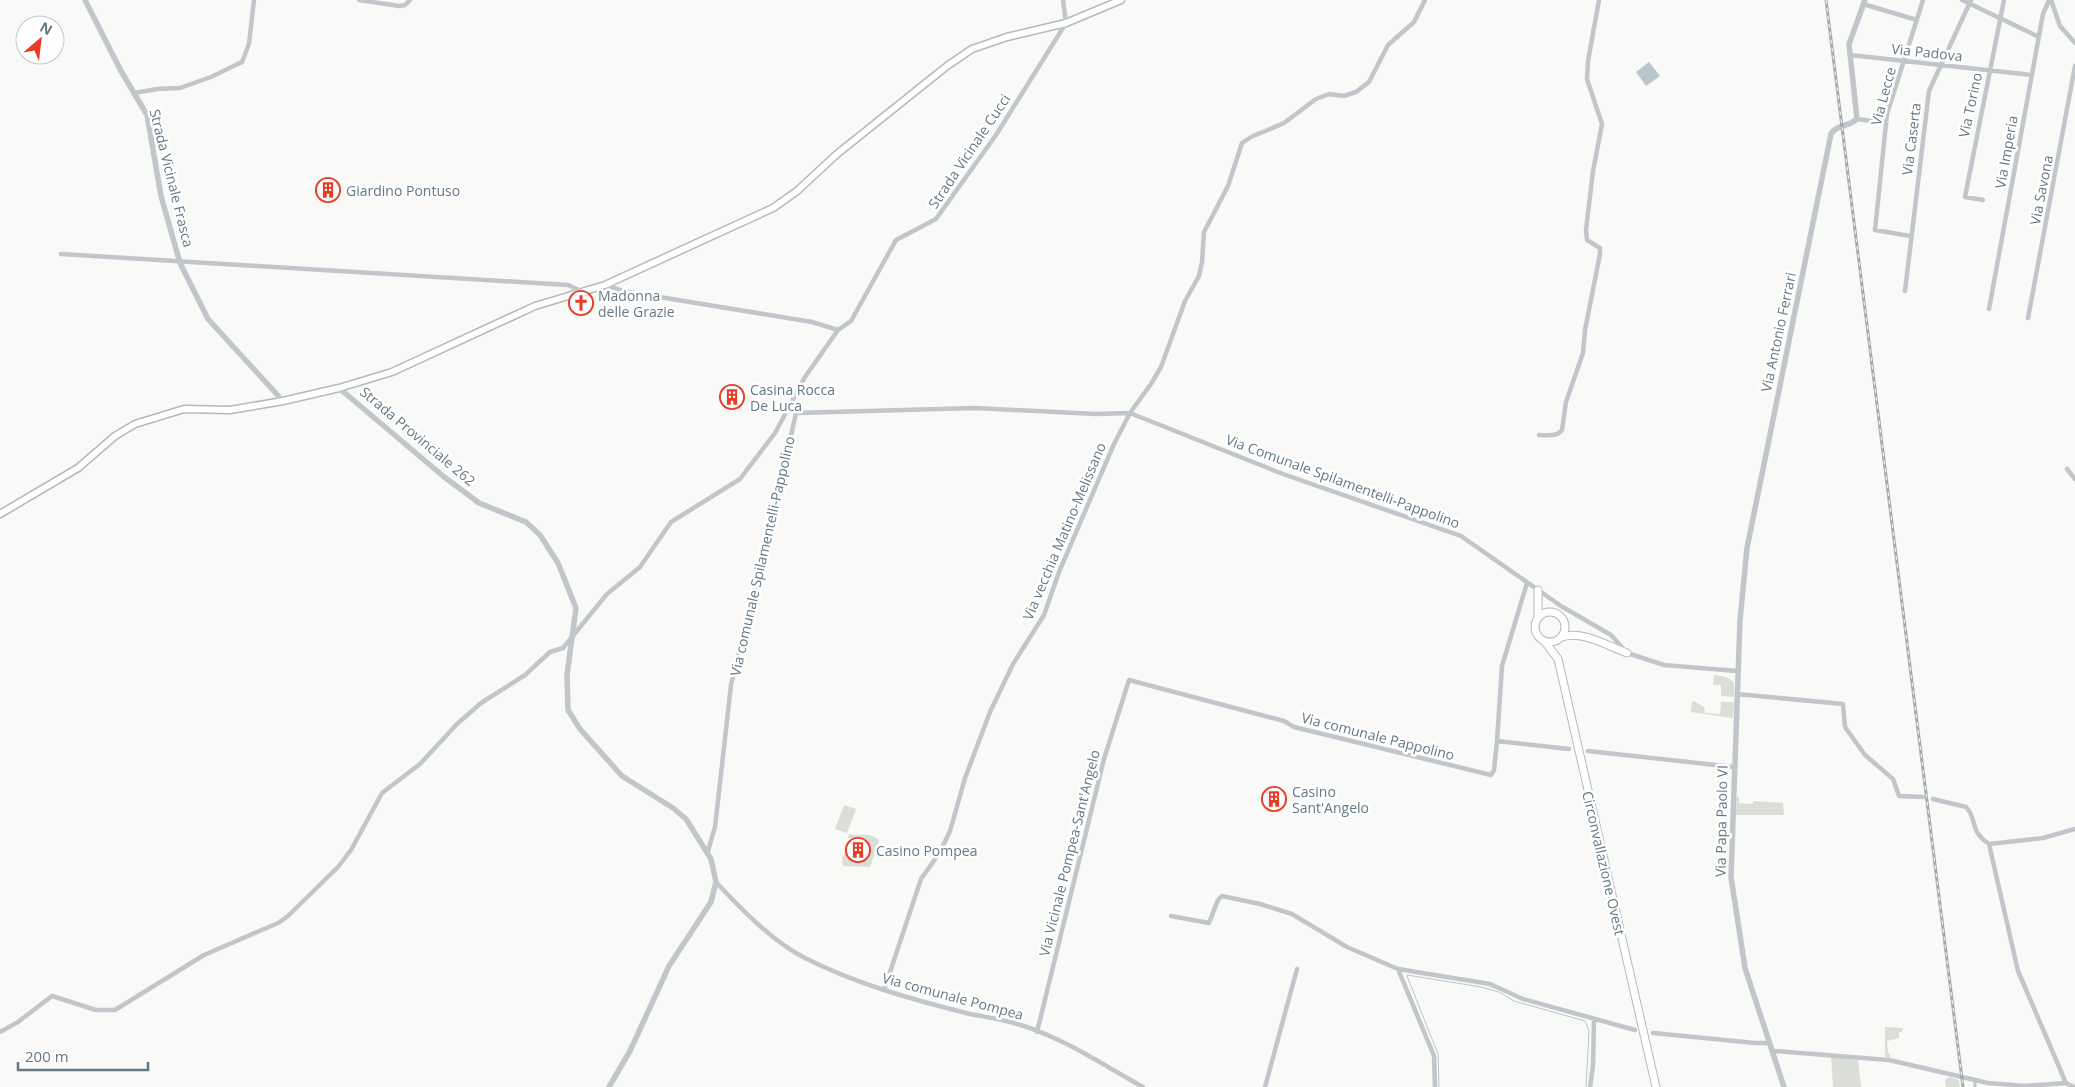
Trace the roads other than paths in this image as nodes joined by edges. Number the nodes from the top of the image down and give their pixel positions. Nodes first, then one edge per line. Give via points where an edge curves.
1 (85, 0) edge
2 (254, 0) edge
3 (360, 0) edge
4 (410, 0) edge
5 (1063, 0) edge
6 (1121, 0) edge
7 (1425, 0) edge
8 (1598, 0) edge
9 (1923, 0) edge
10 (1962, 0) edge
11 (2004, 0) edge
12 (2050, 0) edge
13 (1864, 2) edge
14 (1971, 2) edge
15 (2000, 19) junction
16 (1917, 20) junction
17 (1066, 23) junction
18 (2039, 37) junction
19 (2075, 43) edge
20 (1850, 55) junction
21 (1904, 61) junction
22 (1941, 65) junction
23 (2075, 66) edge
24 (1989, 71) junction
25 (2032, 75) junction
26 (134, 93) junction
27 (1857, 119) junction
28 (1886, 123) junction
29 (1983, 200) dead end
30 (1910, 236) junction
31 (61, 254) dead end
32 (180, 263) junction
33 (604, 285) junction
34 (1905, 291) dead end
35 (583, 292) junction
36 (1990, 309) dead end
37 (2028, 318) dead end
38 (838, 330) junction
39 (340, 388) junction
40 (283, 400) junction
41 (1130, 413) junction
42 (1539, 435) dead end
43 (2067, 469) dead end
44 (2075, 479) edge
45 (0, 514) edge
46 (1746, 548) joint
47 (1527, 583) junction
48 (1538, 590) junction
49 (1538, 601) junction
50 (1547, 612) junction
51 (1538, 617) junction
52 (1565, 626) junction
53 (1581, 636) junction
54 (572, 639) junction
55 (1560, 639) junction
56 (1545, 642) junction
57 (1627, 653) junction
58 (1558, 659) junction
59 (1737, 671) junction
60 (1130, 680) joint
61 (1737, 694) junction
62 (1497, 741) junction
63 (1569, 749) dead end
64 (1588, 751) dead end
65 (1734, 767) junction
66 (1923, 797) dead end
67 (1933, 799) dead end
68 (2075, 829) edge
69 (1989, 844) junction
70 (708, 851) junction
71 (716, 882) junction
72 (1171, 916) dead end
73 (1297, 969) dead end
74 (1398, 969) junction
75 (884, 990) junction
76 (1594, 1019) junction
77 (1635, 1030) dead end
78 (0, 1032) edge
79 (1037, 1032) junction
80 (1653, 1033) dead end
81 (1769, 1043) junction
82 (1774, 1051) junction
83 (1975, 1080) junction
84 (2066, 1083) junction
85 (609, 1087) edge
86 (1143, 1087) edge
87 (1265, 1087) edge
88 (1435, 1087) edge
89 (1590, 1087) edge
90 (1656, 1087) edge
91 (1784, 1087) edge
92 (1975, 1087) edge
93 (2074, 1087) edge

1 - 26 street, Strada Vicinale Frasca
2 - 26 street via 249,44 242,62 180,88
3 - 4 street via 399,6
5 - 17 street
6 - 17 main road
7 - 41 street via 1414,22 1388,45 1370,82 1356,92 1344,96 1329,94 1316,100 1284,122 1242,143 1228,186 1204,232 1199,276 1185,301 1161,367
8 - 42 street via 1587,79 1602,124 1586,230 1587,240 1600,248 1600,254 1583,353 1566,402 1562,430 1553,436
9 - 16 street, Via Lecce
10 - 14 street
11 - 15 street, Via Torino
12 - 18 street, Via Imperia via 2043,14
12 - 19 street via 2060,26
13 - 16 street
13 - 20 street via 1849,44
14 - 15 street
14 - 22 street, Via Caserta
15 - 18 street
15 - 24 street, Via Torino
16 - 21 street, Via Lecce
17 - 33 main road via 972,49 773,208
17 - 38 street, Strada Vicinale Cucci via 996,135 936,219 896,240 851,321
18 - 25 street, Via Imperia
20 - 21 street, Via Padova
20 - 27 street
21 - 22 street, Via Padova
21 - 28 street, Via Lecce
22 - 24 street, Via Padova
22 - 30 street, Via Caserta via 1929,91
23 - 37 street, Via Savona
24 - 25 street, Via Padova
24 - 29 street, Via Torino via 1965,197
25 - 36 street, Via Imperia
26 - 32 street, Strada Vicinale Frasca via 147,115 161,196
27 - 28 street
27 - 46 street, Via Antonio Ferrari via 1831,134
28 - 30 street, Via Lecce via 1875,230
30 - 34 street, Via Caserta
31 - 32 street
32 - 35 street via 568,285
32 - 40 street, Strada Vicinale Frasca via 208,319
33 - 35 main road
33 - 38 street via 623,291 803,320
35 - 39 main road via 535,306 392,372
38 - 54 street, Strada Vicinale Cucci via 805,377 775,433 740,479 671,522 640,567 607,594
39 - 40 main road
39 - 54 street, Strada Provinciale 262 via 479,503 526,522 540,535 558,563 576,608
40 - 45 main road via 230,410 184,409 135,424 115,436 78,468
41 - 47 street, Via Comunale Spilamentelli-Pappolino via 1283,474 1461,536
41 - 70 street, Via comunale Spilamentelli-Pappolino via 975,408 796,413 730,685 715,827
41 - 75 street, Via vecchia Matino-Melissano via 1090,497 1044,615 1013,664 990,712 965,778 950,832 921,879
43 - 44 street
46 - 59 street, Via Papa Paolo VI
47 - 48 street, Via Comunale Spilamentelli-Pappolino
47 - 62 street via 1502,666
48 - 49 main road
48 - 57 street via 1611,635
49 - 50 main road
49 - 51 main road
50 - 51 main road
50 - 52 main road via 1558,614
51 - 56 main road via 1535,632
52 - 53 main road
52 - 55 main road
53 - 55 main road via 1573,634
53 - 57 main road
54 - 70 street, Strada Provinciale 262 via 567,675 568,710 580,729 622,776 686,819
54 - 78 street via 481,704 457,724 420,764 382,793 338,868 297,909 278,923 204,955 115,1010 105,1012 52,996
55 - 56 main road
55 - 58 main road
56 - 58 main road, Circonvallazione Ovest
57 - 59 street via 1664,665
58 - 90 main road, Circonvallazione Ovest
59 - 61 street, Via Papa Paolo VI
60 - 62 street, Via comunale Pappolino via 1284,721 1294,728 1491,775
60 - 79 street, Via Vicinale Pompea-Sant'Angelo via 1104,760
61 - 65 street, Via Papa Paolo VI
61 - 66 street via 1843,704 1844,727 1864,755 1894,779 1899,796
62 - 63 street
64 - 65 street
65 - 81 street, Via Papa Paolo VI via 1731,877 1734,905 1746,968
67 - 69 street via 1966,806 1975,832
68 - 69 street via 2044,838
69 - 84 street via 2018,972
70 - 71 street, Strada Provinciale 262
71 - 75 street, Via comunale Pompea via 785,946 804,958
71 - 85 street via 711,902 669,966 630,1051
72 - 74 street via 1209,923 1222,896 1260,904 1292,914 1347,948
73 - 87 street
74 - 76 street via 1490,984 1524,999
74 - 88 street via 1434,1056
75 - 79 street, Via comunale Pompea via 1016,1023
76 - 77 street
76 - 89 street via 1594,1066
79 - 86 street, Via comunale Pompea via 1082,1051
80 - 81 street
81 - 82 street, Via Papa Paolo VI
82 - 83 street via 1889,1060
82 - 91 street, Via Papa Paolo VI
83 - 84 street via 2025,1086
83 - 92 street
84 - 93 street

